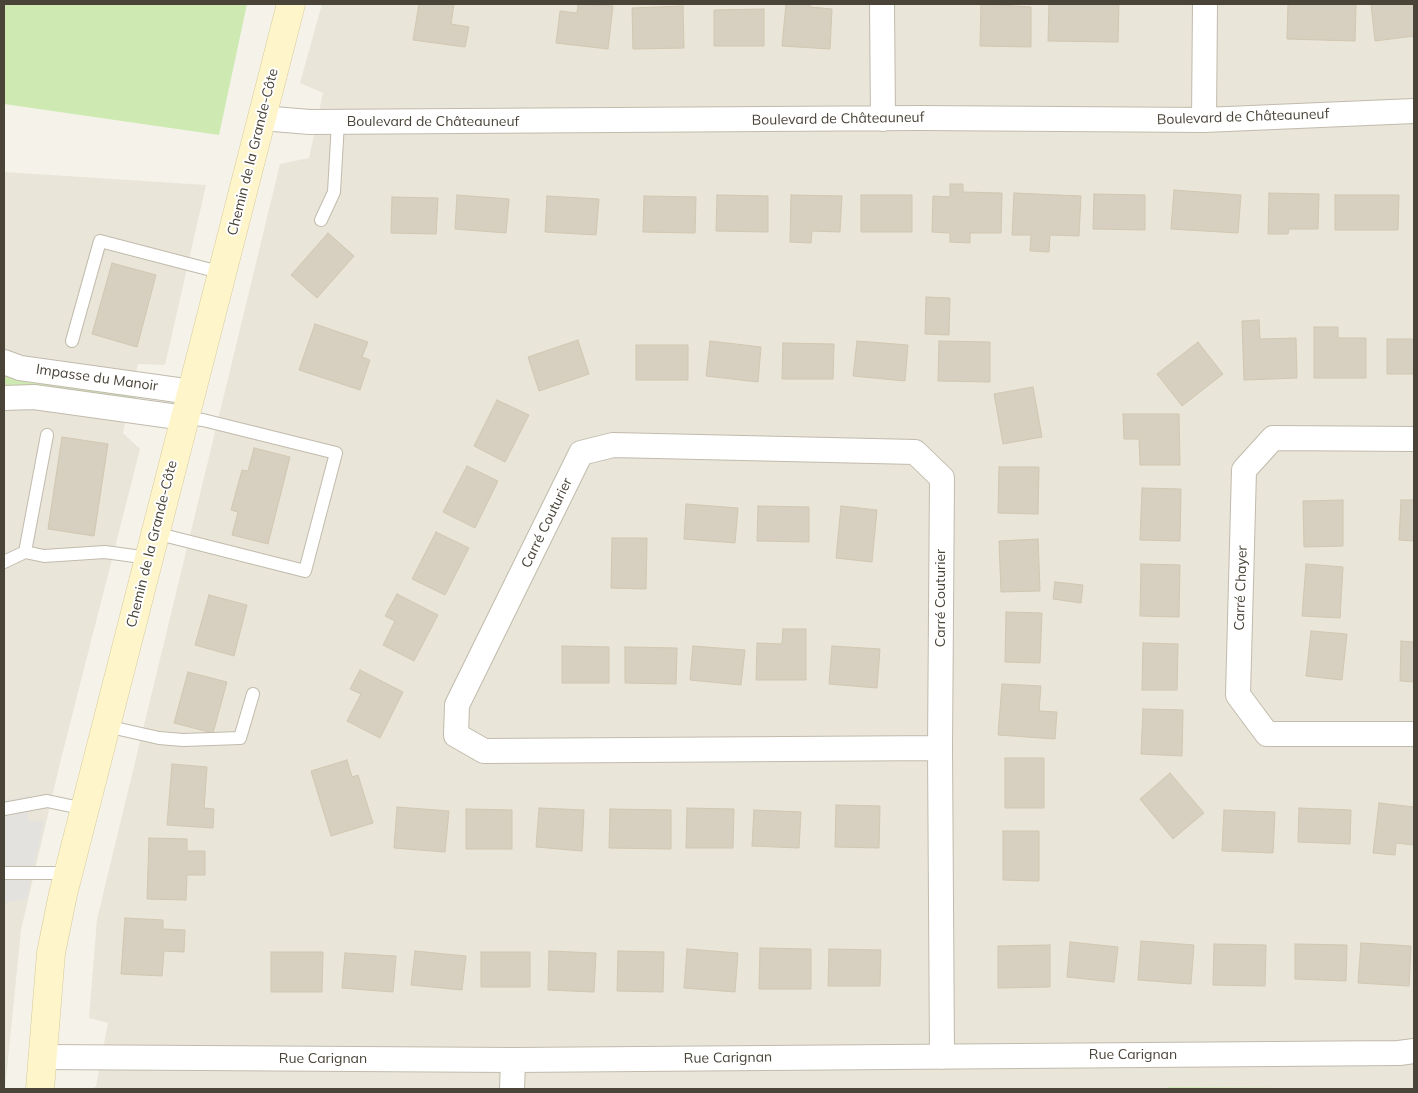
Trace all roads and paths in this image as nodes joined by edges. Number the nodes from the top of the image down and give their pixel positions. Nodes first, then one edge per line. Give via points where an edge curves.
1 (291, 4) edge
2 (882, 4) edge
3 (1205, 4) edge
4 (1414, 111) edge
5 (261, 118) junction
6 (882, 119) junction
7 (1204, 120) junction
8 (338, 122) junction
9 (321, 220) dead end
10 (223, 273) junction
11 (72, 341) dead end
12 (4, 362) edge
13 (192, 392) junction
14 (4, 398) edge
15 (185, 418) junction
16 (46, 435) dead end
17 (1414, 439) edge
18 (152, 545) junction
19 (25, 552) junction
20 (4, 562) edge
21 (253, 694) dead end
22 (106, 726) junction
23 (1414, 734) edge
24 (940, 748) junction
25 (4, 808) edge
26 (85, 809) junction
27 (4, 873) edge
28 (68, 874) junction
29 (1414, 1051) edge
30 (942, 1056) junction
31 (42, 1057) junction
32 (513, 1060) junction
33 (40, 1089) edge
34 (512, 1089) edge

1 - 5 main road, Chemin de la Grande-Côte
2 - 6 street
3 - 7 street
4 - 7 street, Boulevard de Châteauneuf
5 - 8 street, Boulevard de Châteauneuf via 284,122
5 - 10 main road, Chemin de la Grande-Côte
6 - 7 street, Boulevard de Châteauneuf
6 - 8 street, Boulevard de Châteauneuf
8 - 9 lane via 337,175 334,192
10 - 11 lane via 100,240
10 - 13 main road, Chemin de la Grande-Côte
12 - 13 street, Impasse du Manoir via 20,368
13 - 15 main road, Chemin de la Grande-Côte
14 - 15 street, Impasse du Manoir via 34,396
15 - 18 main road, Chemin de la Grande-Côte
15 - 18 lane via 336,452 305,571
16 - 19 lane
17 - 23 street, Carré Chayer via 1273,438 1244,470 1238,695 1268,734
18 - 19 lane via 44,556
18 - 22 main road, Chemin de la Grande-Côte
19 - 20 lane
21 - 22 lane via 240,738 159,738
22 - 26 main road, Chemin de la Grande-Côte
24 - 24 street, Carré Couturier via 942,478 914,452 613,445 581,453 457,705 456,735 484,751
24 - 30 street, Carré Couturier
25 - 26 lane via 48,801
26 - 28 main road, Chemin de la Grande-Côte
27 - 28 lane
28 - 31 main road, Chemin de la Grande-Côte via 51,953
29 - 30 street, Rue Carignan
30 - 32 street, Rue Carignan
31 - 32 street, Rue Carignan
31 - 33 main road, Chemin de la Grande-Côte
32 - 34 street

